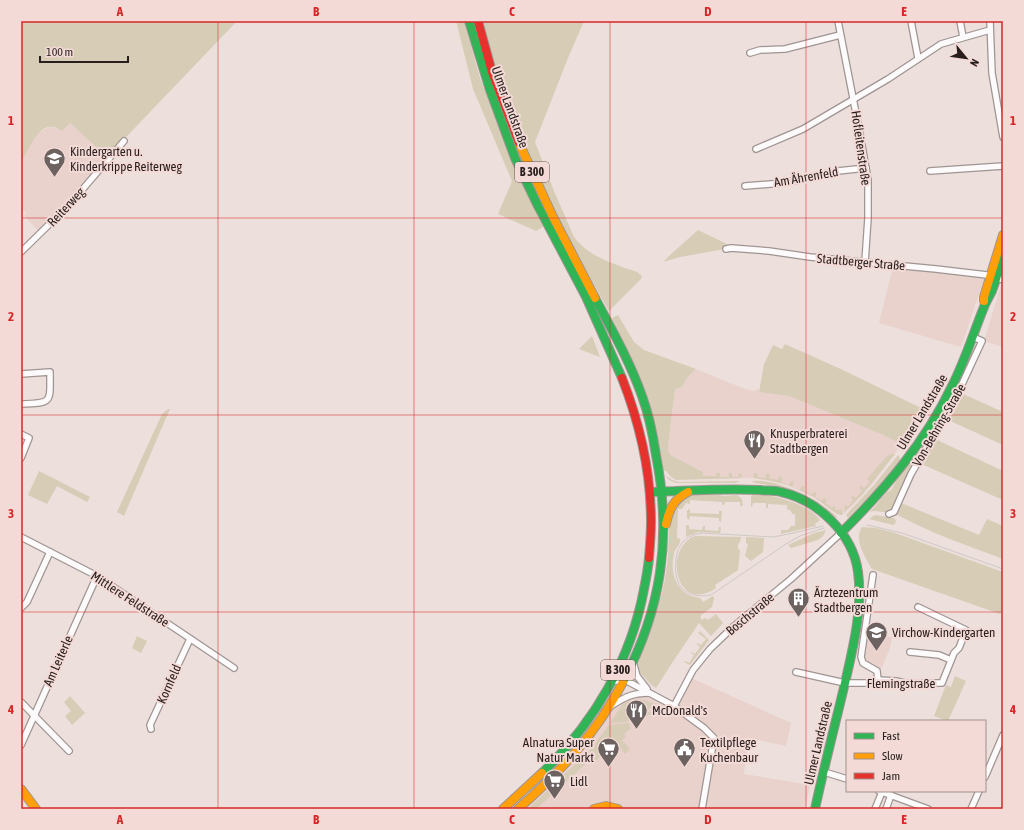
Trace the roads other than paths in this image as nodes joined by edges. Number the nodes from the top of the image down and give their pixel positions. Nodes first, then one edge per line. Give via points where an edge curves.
1 (469, 21) edge
2 (478, 21) edge
3 (838, 21) edge
4 (911, 21) edge
5 (960, 21) edge
6 (990, 21) edge
7 (990, 30) junction
8 (840, 35) junction
9 (963, 37) junction
10 (750, 53) dead end
11 (918, 58) junction
12 (854, 99) junction
13 (1003, 137) edge
14 (124, 141) dead end
15 (756, 149) dead end
16 (1003, 166) edge
17 (866, 168) junction
18 (930, 171) dead end
19 (745, 186) dead end
20 (1002, 238) edge
21 (726, 249) dead end
22 (21, 252) edge
23 (864, 262) junction
24 (996, 278) edge
25 (973, 338) junction
26 (21, 374) edge
27 (21, 404) edge
28 (21, 434) edge
29 (21, 458) edge
30 (691, 490) junction
31 (651, 492) junction
32 (662, 492) junction
33 (889, 514) dead end
34 (841, 533) junction
35 (664, 534) junction
36 (21, 537) edge
37 (50, 552) junction
38 (97, 576) junction
39 (873, 576) dead end
40 (918, 607) dead end
41 (21, 608) edge
42 (190, 639) junction
43 (910, 652) dead end
44 (951, 660) junction
45 (633, 662) junction
46 (234, 668) dead end
47 (796, 672) dead end
48 (878, 680) junction
49 (613, 681) junction
50 (624, 681) junction
51 (845, 682) junction
52 (649, 693) junction
53 (21, 702) edge
54 (674, 706) junction
55 (608, 708) junction
56 (34, 716) junction
57 (151, 729) dead end
58 (1003, 735) edge
59 (21, 745) edge
60 (69, 751) dead end
61 (824, 772) junction
62 (986, 775) edge
63 (846, 779) edge
64 (22, 792) edge
65 (881, 792) edge
66 (884, 792) edge
67 (979, 792) edge
68 (891, 795) junction
69 (36, 809) edge
70 (503, 809) edge
71 (518, 809) edge
72 (594, 809) edge
73 (618, 809) edge
74 (702, 809) edge
75 (815, 809) edge
76 (875, 809) edge
77 (886, 809) edge
78 (928, 809) edge
79 (972, 809) edge

1 - 31 main road, Ulmer Landstraße / B 300 via 485,77 516,158 599,325 631,400 646,454
2 - 32 main road, B 300 via 492,71 522,152 640,391 653,436
3 - 8 street, Hofleitenstraße
4 - 11 street
5 - 9 street
6 - 7 street
7 - 9 street
7 - 13 street via 993,80
8 - 10 street via 785,49
8 - 12 street, Hofleitenstraße
9 - 11 street via 941,44
11 - 12 street
12 - 15 street via 803,129
12 - 17 street, Hofleitenstraße
14 - 22 street, Reiterweg via 70,204
16 - 18 street
17 - 19 street, Am Ährenfeld
17 - 23 street, Hofleitenstraße via 868,210
20 - 24 main road, Ulmer Landstraße via 998,250
21 - 23 street, Stadtberger Straße via 769,251
23 - 24 street, Stadtberger Straße
24 - 25 main road, Ulmer Landstraße via 984,297 984,306
25 - 33 street, Von-Behring-Straße via 982,341 968,372 946,416 911,474 894,512
25 - 34 main road, Ulmer Landstraße via 956,380 926,432 878,495
26 - 27 street via 50,372 50,394 46,402
28 - 29 street via 29,438
30 - 32 main road, Ulmer Landstraße
30 - 34 main road, Ulmer Landstraße via 731,488 780,492 794,496 827,517
30 - 35 main road via 682,494 672,504
31 - 32 main road, Ulmer Landstraße
31 - 49 main road, B 300 via 650,553 644,591 628,646
32 - 35 main road, B 300
34 - 51 main road, Ulmer Landstraße via 854,557 859,584 857,619
34 - 54 street, Boschstraße via 791,580 710,649 696,666
35 - 45 main road, B 300 via 654,601
36 - 37 street, Mittlere Feldstraße
37 - 38 street, Mittlere Feldstraße
37 - 41 street via 27,602
38 - 42 street, Mittlere Feldstraße
38 - 56 street, Am Leiterle
39 - 48 street via 861,657 865,664 877,671
40 - 44 street, Flemingstraße via 966,630
42 - 46 street, Mittlere Feldstraße
42 - 57 street, Kornfeld via 150,725
43 - 44 street via 939,655
44 - 48 street, Flemingstraße via 942,683
45 - 50 main road, B 300
45 - 52 street
47 - 51 street
48 - 51 street, Flemingstraße via 871,683
49 - 50 street
49 - 70 main road, B 300 via 565,751
50 - 52 street
50 - 55 main road, B 300
51 - 61 main road, Ulmer Landstraße
52 - 54 street
52 - 55 street via 627,696
53 - 56 street
54 - 74 street via 714,738
55 - 71 main road, B 300 via 577,751
56 - 59 street, Am Leiterle
56 - 60 street
58 - 62 street
61 - 63 street
61 - 75 main road, Ulmer Landstraße
64 - 69 main road
65 - 76 street
66 - 68 street
67 - 79 street
68 - 77 street
68 - 78 street
72 - 73 main road via 609,806

